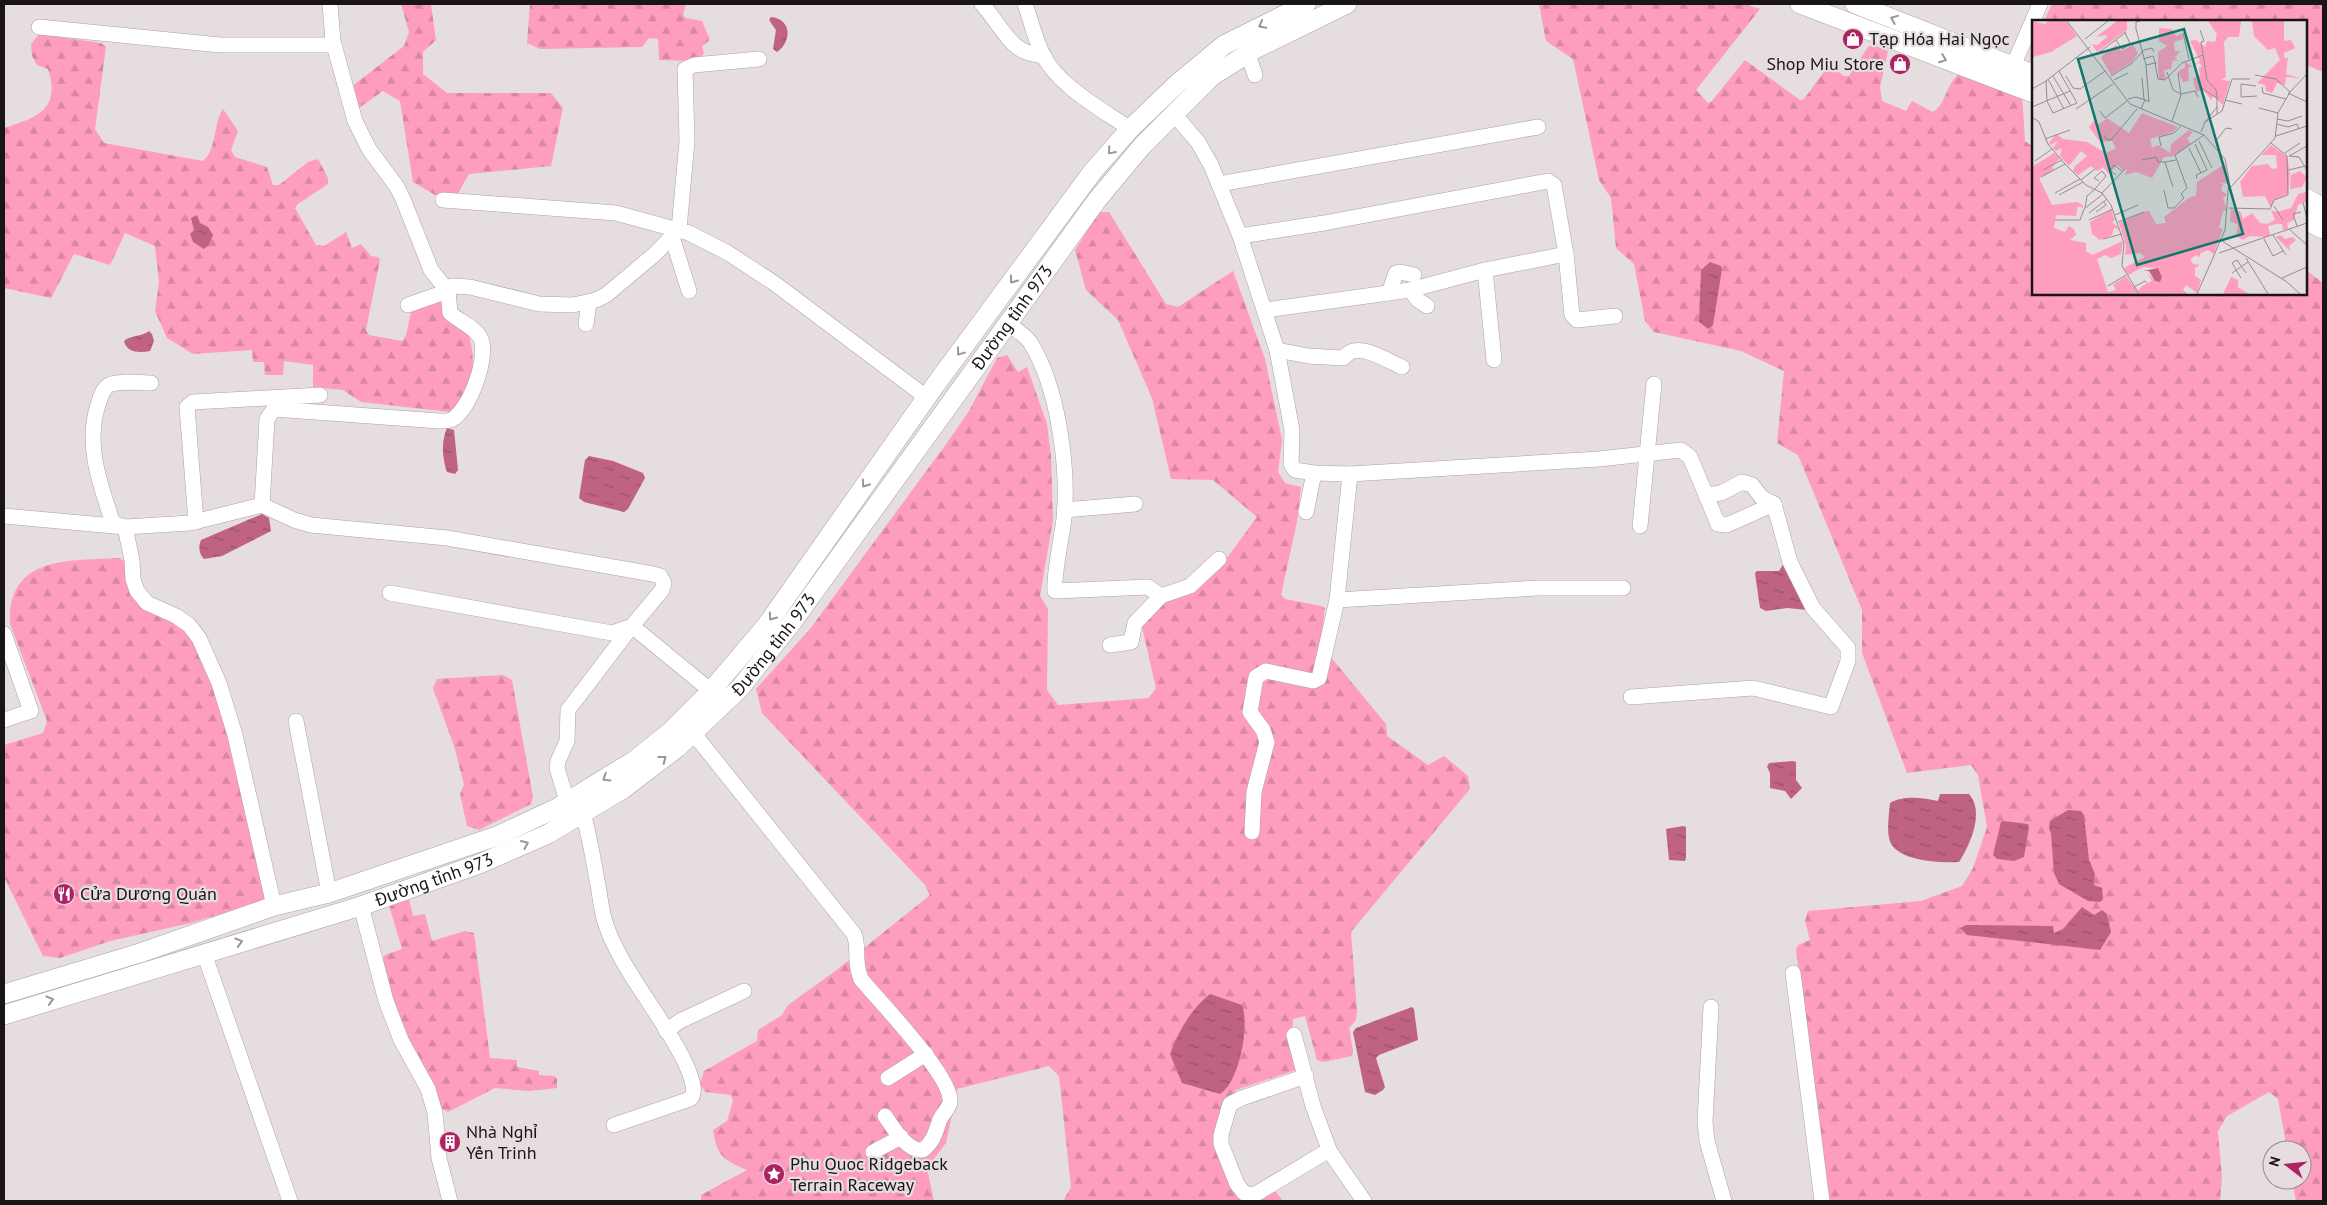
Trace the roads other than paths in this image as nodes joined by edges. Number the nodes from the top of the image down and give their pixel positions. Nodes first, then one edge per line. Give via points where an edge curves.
1 (330, 4) edge
2 (982, 4) edge
3 (1025, 4) edge
4 (1306, 4) edge
5 (1347, 4) edge
6 (1800, 4) edge
7 (1855, 4) edge
8 (2040, 4) edge
9 (1280, 9) edge
10 (2035, 20) edge
11 (39, 27) dead end
12 (2032, 32) edge
13 (334, 45) junction
14 (1248, 54) junction
15 (1044, 56) junction
16 (758, 59) dead end
17 (2020, 74) edge
18 (1255, 75) dead end
19 (2032, 92) edge
20 (1173, 113) junction
21 (1538, 127) dead end
22 (1130, 129) junction
23 (1219, 184) junction
24 (2307, 191) edge
25 (2323, 192) edge
26 (2307, 199) edge
27 (443, 200) dead end
28 (2323, 208) edge
29 (2307, 221) edge
30 (2323, 229) edge
31 (676, 233) junction
32 (1240, 236) junction
33 (1566, 254) junction
34 (1485, 270) junction
35 (1414, 275) dead end
36 (1410, 290) junction
37 (448, 291) junction
38 (689, 291) dead end
39 (1389, 293) junction
40 (589, 302) junction
41 (408, 305) dead end
42 (1427, 306) dead end
43 (1265, 310) junction
44 (990, 313) junction
45 (1615, 316) dead end
46 (1007, 323) junction
47 (586, 324) dead end
48 (1277, 350) junction
49 (1494, 360) dead end
50 (1402, 367) dead end
51 (151, 384) dead end
52 (1654, 384) dead end
53 (320, 395) dead end
54 (926, 397) junction
55 (1647, 455) junction
56 (1314, 473) junction
57 (1350, 474) junction
58 (1706, 495) junction
59 (1135, 504) dead end
60 (1774, 504) junction
61 (262, 505) junction
62 (1064, 510) junction
63 (1306, 512) dead end
64 (4, 516) edge
65 (196, 522) junction
66 (1640, 526) dead end
67 (125, 527) junction
68 (1219, 559) dead end
69 (1622, 588) dead end
70 (390, 593) dead end
71 (1161, 596) junction
72 (1337, 600) junction
73 (632, 626) junction
74 (4, 634) edge
75 (1110, 645) dead end
76 (8, 654) edge
77 (711, 691) junction
78 (1631, 697) dead end
79 (4, 720) edge
80 (296, 721) dead end
81 (694, 734) junction
82 (568, 801) junction
83 (583, 813) junction
84 (1252, 832) dead end
85 (329, 893) junction
86 (274, 906) junction
87 (361, 906) junction
88 (204, 952) junction
89 (1793, 973) dead end
90 (744, 990) dead end
91 (5, 991) edge
92 (1710, 1007) dead end
93 (4, 1015) edge
94 (666, 1030) junction
95 (1294, 1035) dead end
96 (926, 1054) junction
97 (1306, 1076) junction
98 (888, 1078) dead end
99 (885, 1116) dead end
100 (614, 1125) dead end
101 (901, 1137) junction
102 (1329, 1150) junction
103 (873, 1152) dead end
104 (290, 1201) edge
105 (450, 1201) edge
106 (1364, 1201) edge
107 (1724, 1201) edge
108 (1822, 1201) edge

1 - 13 street
2 - 15 street via 1012,43 1023,51
3 - 15 street
4 - 9 main road, Đường tỉnh 973
5 - 14 main road, Đường tỉnh 973
6 -> 17 main road
17 -> 7 main road
8 - 10 street
9 -> 22 main road, Đường tỉnh 973 via 1224,46 1178,83
11 - 13 street via 220,46
12 - 17 street
13 - 37 street via 360,134 397,187 432,270
14 - 18 street
14 - 20 main road, Đường tỉnh 973 via 1212,76
15 - 22 street via 1084,98
16 - 31 street via 694,64 685,70 687,141
17 - 19 main road
20 - 23 street via 1198,142
20 - 46 main road, Đường tỉnh 973 via 1097,200
21 - 23 street
22 -> 44 main road, Đường tỉnh 973 via 1093,171
23 - 32 street
24 - 25 main road
26 - 28 main road
27 - 31 street via 616,213
29 - 30 main road
31 - 38 street
31 - 40 street via 633,274 606,295
31 - 54 street via 728,252 774,282
32 - 33 street via 1548,181 1554,185
32 - 43 street
33 - 34 street
33 - 45 street via 1572,315 1575,318
34 - 36 street
34 - 49 street
35 - 39 street via 1396,273
36 - 39 street
36 - 42 street
37 - 40 street via 452,286 462,286 539,304
37 - 41 street
37 - 61 street via 450,313 479,336 483,351 472,391 460,413 451,420 439,421 274,409 267,418
39 - 43 street
40 - 47 street
43 - 48 street
44 - 46 main road
44 -> 54 main road, Đường tỉnh 973
46 - 62 street via 1029,341 1052,394 1062,448
46 - 81 main road, Đường tỉnh 973 via 793,621 740,688
48 - 50 street via 1343,358 1351,351 1362,351
48 - 56 street via 1292,430 1291,464 1299,472
51 - 67 street via 117,383 106,387 92,424 92,447 101,486 113,523
52 - 55 street
53 - 65 street via 193,402 186,406
54 -> 77 main road, Đường tỉnh 973 via 766,626
55 - 57 street
55 - 58 street via 1686,452
55 - 66 street
56 - 57 street
56 - 63 street
57 - 72 street
58 - 60 street via 1721,493 1742,482 1752,485 1762,498
58 - 60 street via 1718,524 1722,526
59 - 62 street
60 - 78 street via 1790,562 1813,608 1848,648 1848,661 1831,707 1754,688
61 - 65 street
61 - 73 street via 311,526 447,538 660,576 664,582 662,590
62 - 71 street via 1055,591 1148,587
64 - 67 street
65 - 67 street
67 - 86 street via 137,591 147,603 189,625 199,638 219,683 235,735
68 - 71 street via 1190,586
69 - 72 street via 1538,588
70 - 73 street via 612,633
71 - 75 street via 1135,623 1131,642
72 - 84 street via 1319,678 1313,681 1266,671 1259,674 1254,682 1250,712 1267,742 1254,792
73 - 77 street
73 - 82 street via 568,710 567,741 557,768
74 - 76 street
76 - 79 street via 31,711
77 -> 82 main road, Đường tỉnh 973 via 636,760
80 - 85 street
83 -> 81 main road, Đường tỉnh 973 via 623,789
81 - 96 street via 854,934 856,964 861,979
82 - 85 main road, Đường tỉnh 973 via 497,836
87 -> 83 main road, Đường tỉnh 973 via 480,864 548,834
83 - 94 street via 606,924 619,953
85 - 86 main road, Đường tỉnh 973
86 - 91 main road, Đường tỉnh 973 via 140,953
88 -> 87 main road, Đường tỉnh 973
87 - 105 street via 386,1000 402,1040 428,1089 439,1158
93 -> 88 main road, Đường tỉnh 973
88 - 104 street
89 - 108 street
90 - 94 street
92 - 107 street via 1707,1141
94 - 100 street via 689,1068 693,1096
95 - 97 street
96 - 98 street
96 - 101 street via 949,1095 948,1107 940,1118 934,1139 922,1150 916,1150
97 - 102 street
97 - 102 street via 1230,1104 1221,1144 1237,1184 1244,1193 1254,1196
99 - 101 street
101 - 103 street
102 - 106 street

